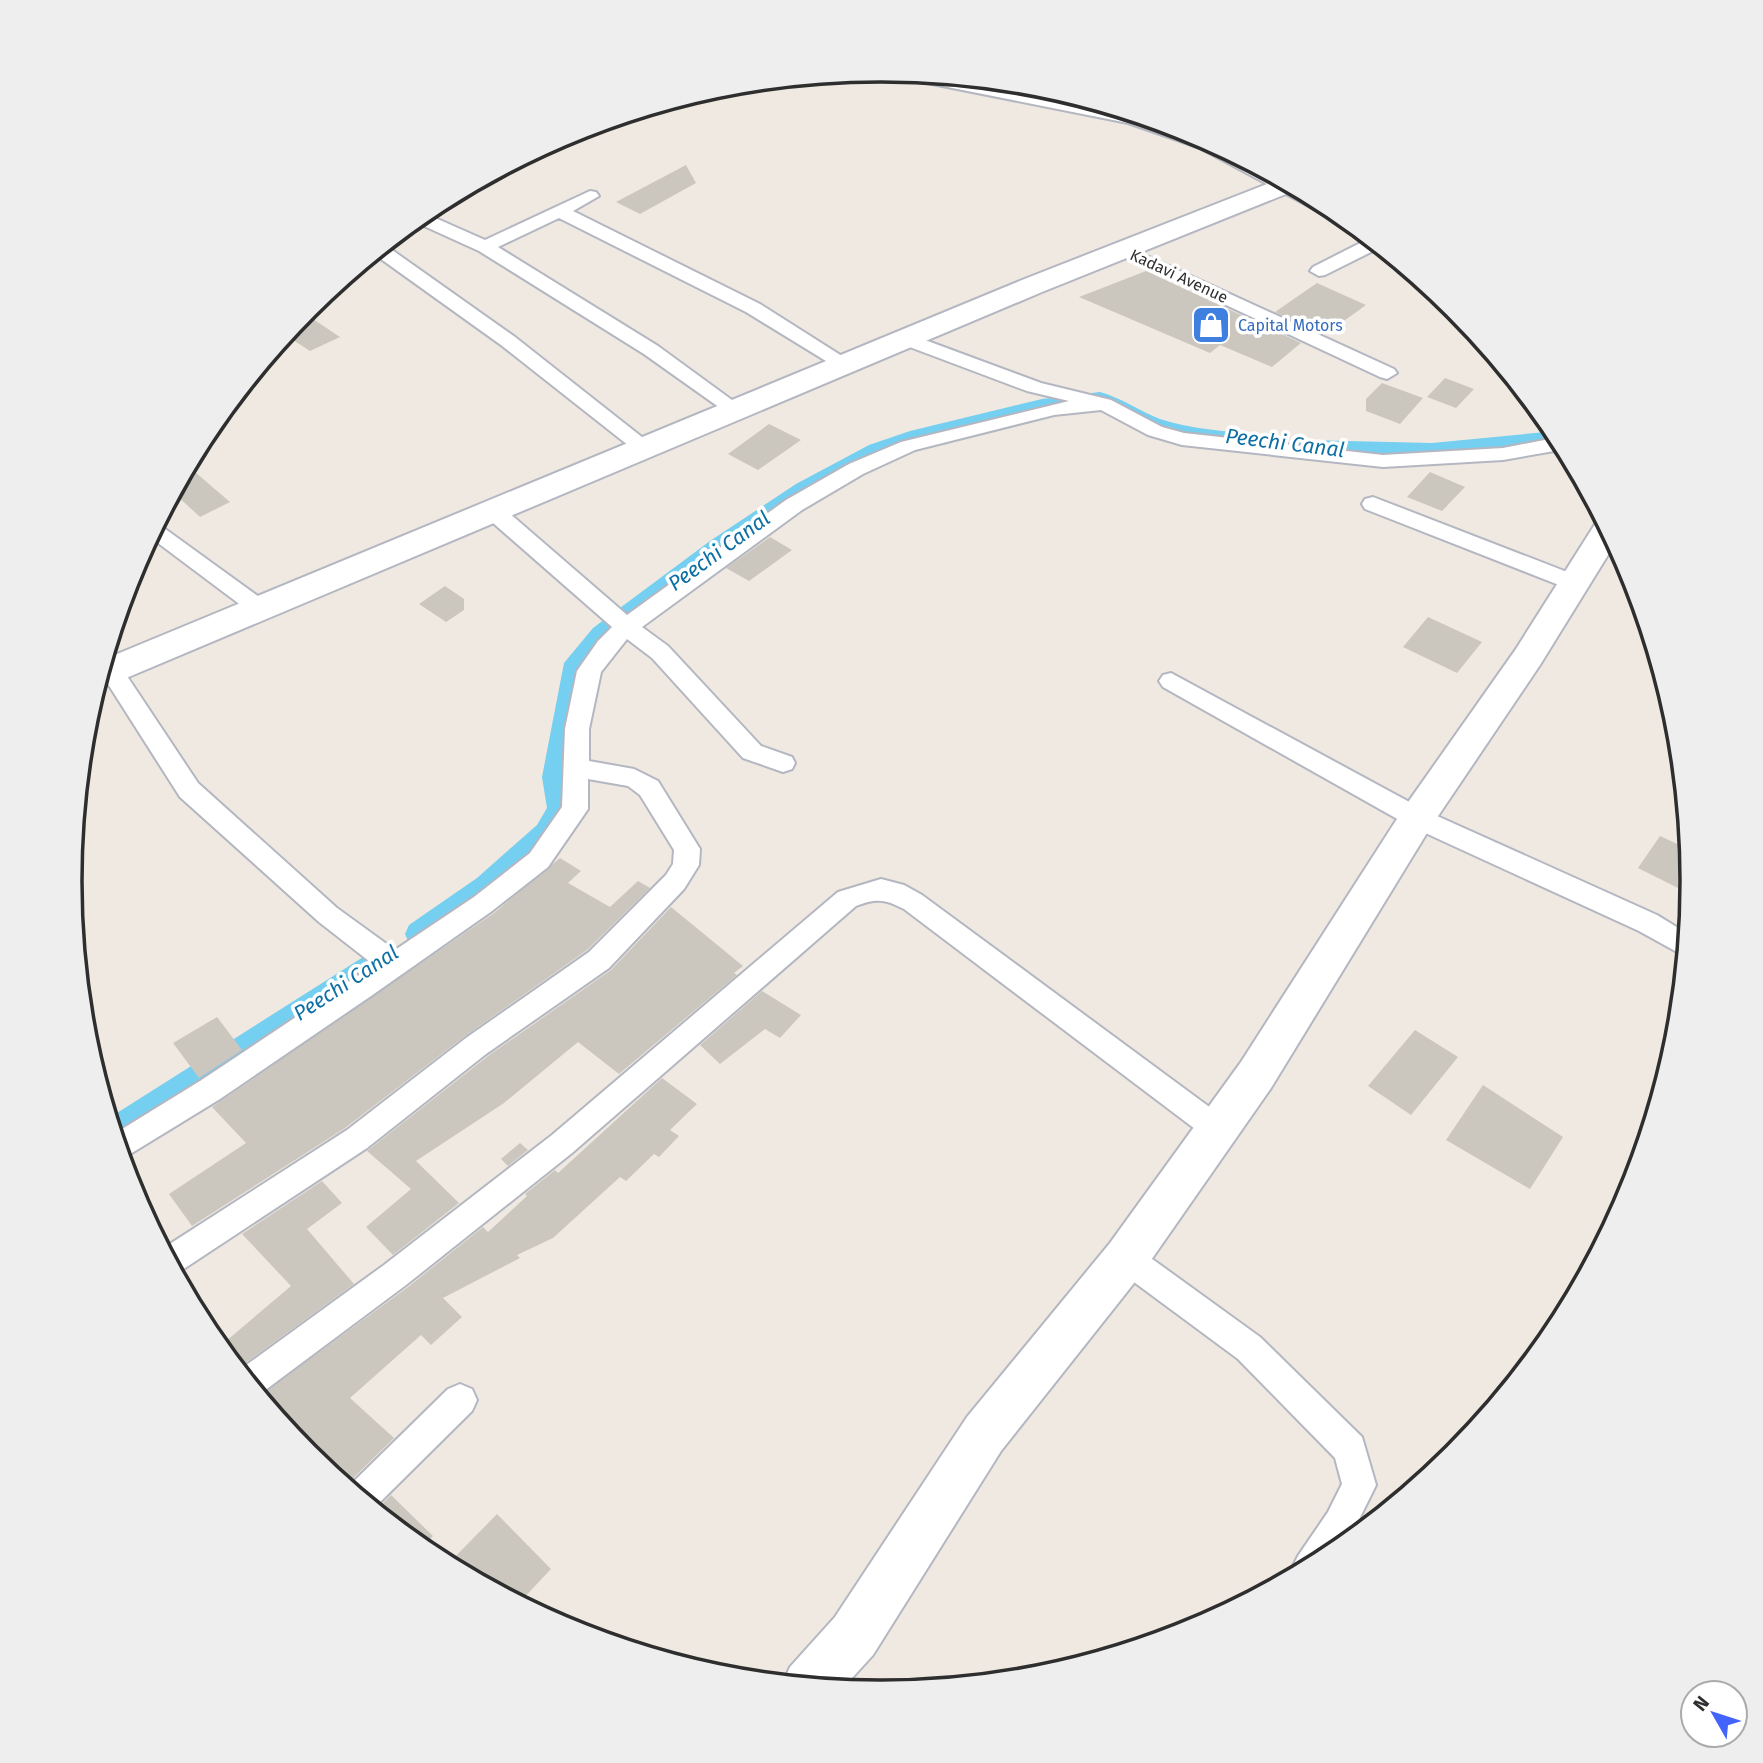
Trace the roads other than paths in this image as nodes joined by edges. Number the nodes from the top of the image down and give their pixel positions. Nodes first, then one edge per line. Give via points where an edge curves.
1 (1279, 188) edge
2 (590, 196) dead end
3 (559, 211) junction
4 (430, 222) edge
5 (485, 247) junction
6 (1368, 247) edge
7 (1123, 250) junction
8 (386, 254) edge
9 (1319, 271) dead end
10 (906, 340) junction
11 (846, 365) junction
12 (1387, 373) dead end
13 (1104, 404) junction
14 (737, 411) junction
15 (1551, 445) edge
16 (645, 449) junction
17 (1373, 504) dead end
18 (493, 511) junction
19 (162, 535) edge
20 (1602, 537) edge
21 (1572, 582) junction
22 (258, 607) junction
23 (618, 620) junction
24 (110, 671) edge
25 (108, 678) edge
26 (1171, 681) dead end
27 (783, 763) dead end
28 (576, 768) junction
29 (1417, 818) junction
30 (1678, 942) edge
31 (394, 965) junction
32 (1217, 1129) junction
33 (126, 1142) edge
34 (177, 1257) edge
35 (1126, 1258) junction
36 (255, 1378) edge
37 (460, 1400) dead end
38 (366, 1492) edge
39 (1346, 1532) edge
40 (816, 1678) edge

1 - 7 street
2 - 3 street
3 - 5 street
3 - 11 street via 752,307
4 - 5 street
5 - 14 street via 651,350
6 - 9 street
7 - 10 street
7 - 12 street, Kadavi Avenue
8 - 16 street via 508,341
10 - 11 street
10 - 13 street via 1034,387
11 - 14 street
13 - 15 street via 1182,439 1383,461 1503,454
13 - 23 street via 1054,409 908,446 856,469
14 - 16 street
16 - 18 street
17 - 21 street
18 - 22 street
18 - 23 street
19 - 22 street
20 - 21 street
21 - 29 street via 1528,657
22 - 24 street
23 - 27 street via 660,652 752,752
23 - 28 street via 589,671 577,729
25 - 31 street via 189,790 328,915
26 - 29 street
28 - 31 street via 575,810 540,860
28 - 34 street via 634,778 649,788 687,849 686,865 675,882 599,960 476,1046 357,1139
29 - 30 street via 1648,923
29 - 32 street via 1256,1075
31 - 33 street
32 - 35 street
32 - 36 street via 913,902 891,889 870,888 847,899 562,1144
35 - 39 street via 1249,1348 1350,1448 1359,1485
35 - 40 street via 984,1434 854,1636
37 - 38 street

